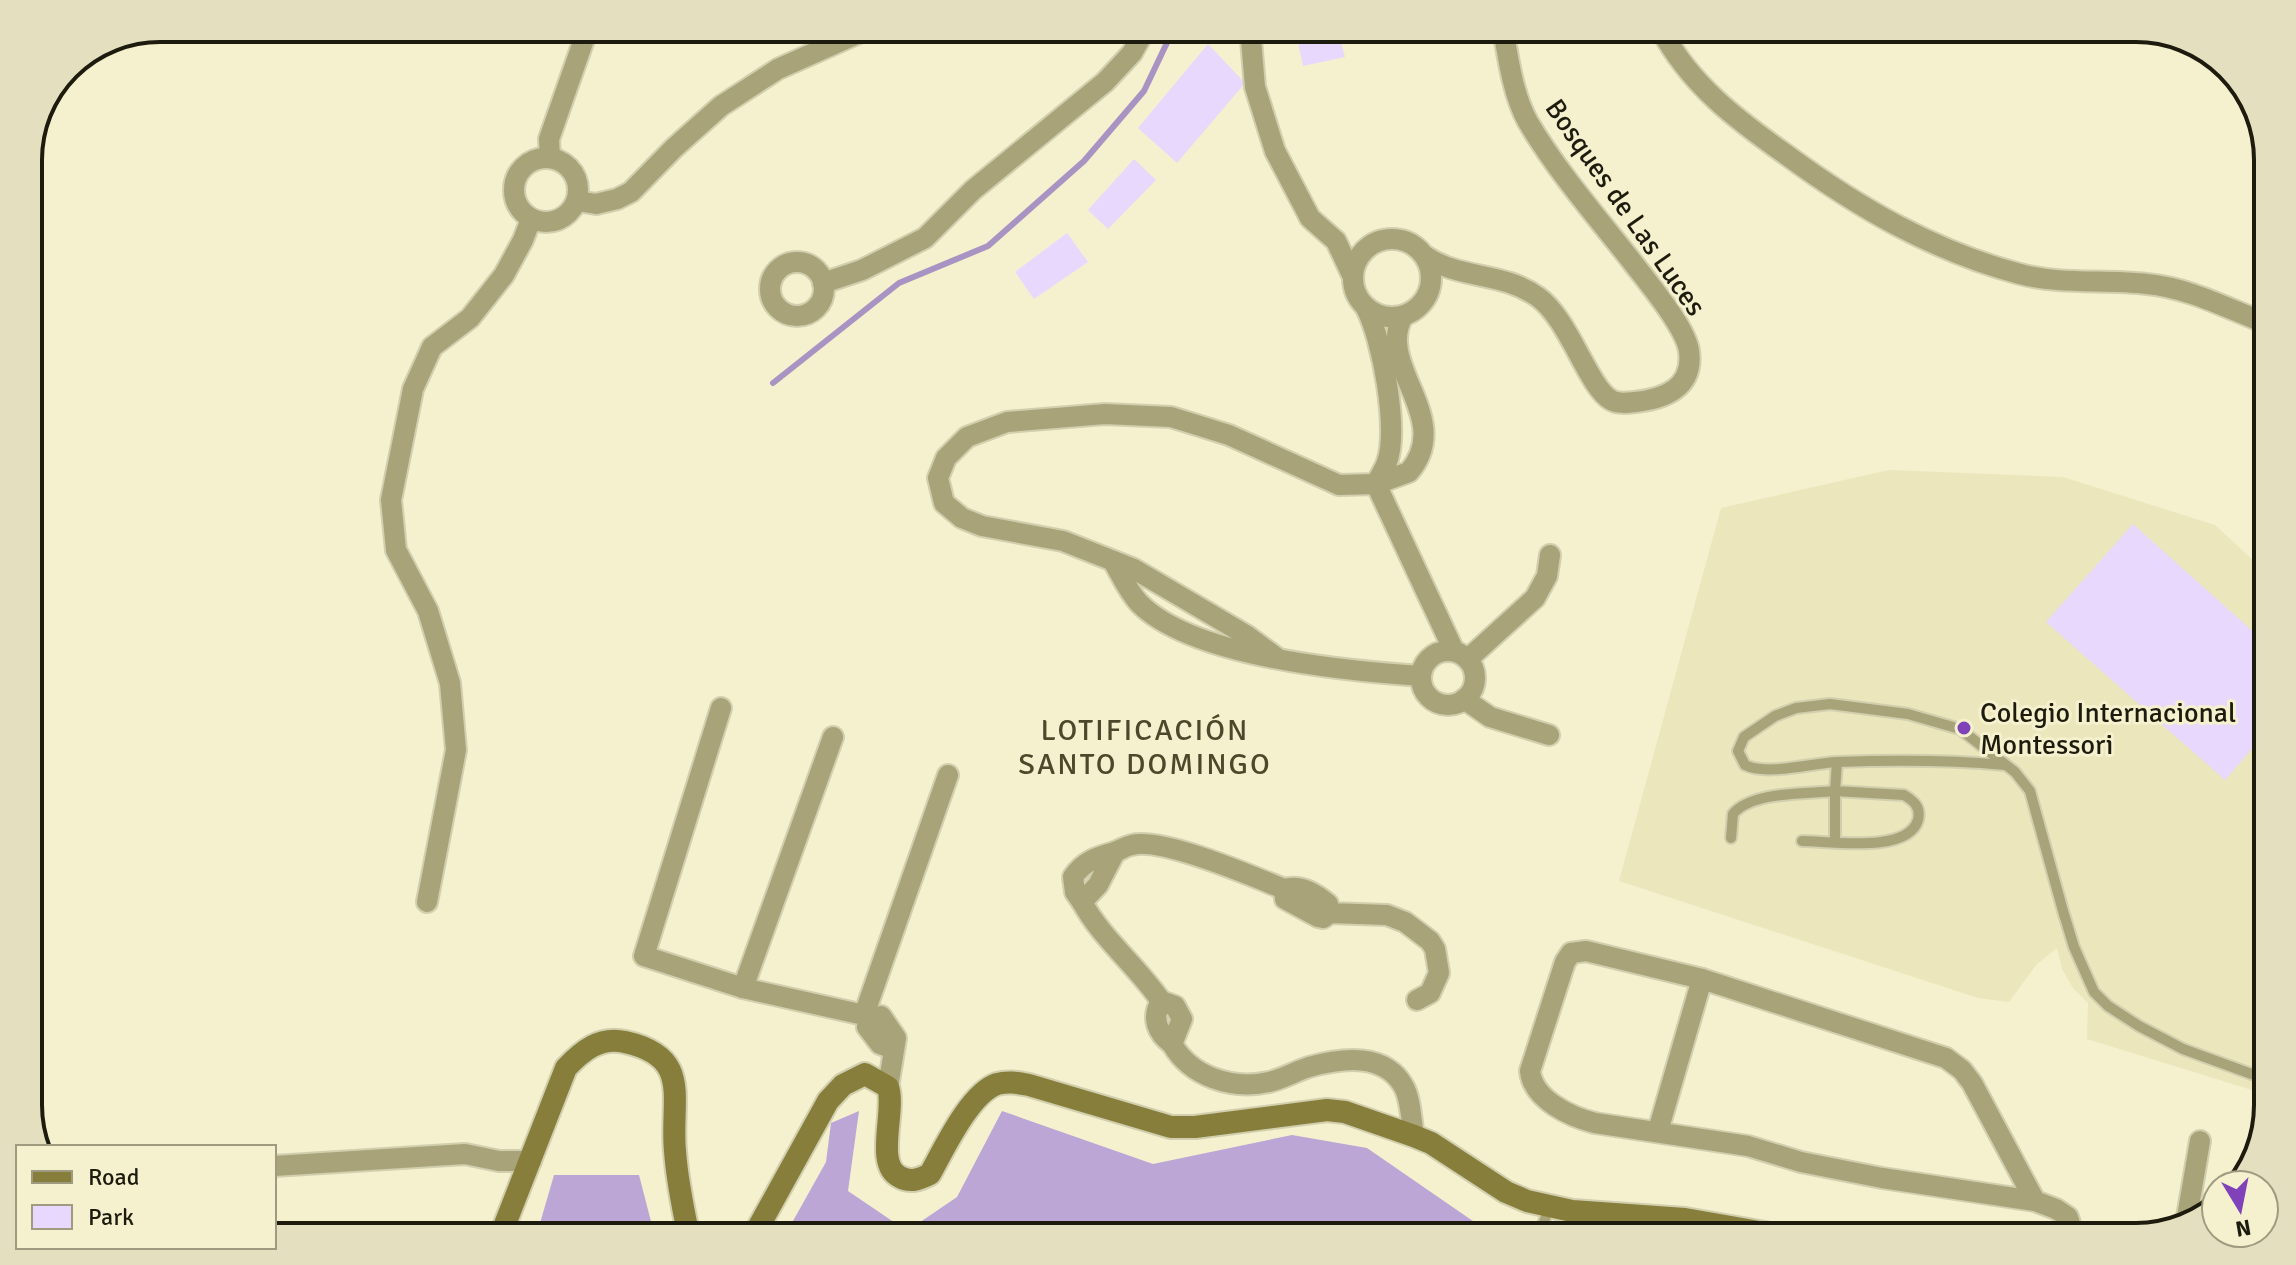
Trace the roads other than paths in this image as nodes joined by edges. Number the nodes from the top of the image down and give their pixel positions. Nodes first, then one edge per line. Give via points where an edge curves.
1 (583, 42) edge
2 (834, 42) edge
3 (1138, 42) edge
4 (1251, 42) edge
5 (1506, 42) edge
6 (1669, 42) edge
7 (550, 158) junction
8 (578, 201) junction
9 (531, 219) junction
10 (1336, 241) junction
11 (1368, 248) junction
12 (1425, 256) junction
13 (1472, 274) junction
14 (1352, 275) junction
15 (823, 283) dead end
16 (1427, 295) junction
17 (1366, 308) junction
18 (1403, 316) junction
19 (2254, 318) edge
20 (1376, 484) junction
21 (1550, 555) dead end
22 (1113, 561) junction
23 (1461, 655) junction
24 (1277, 658) junction
25 (1421, 676) junction
26 (1464, 699) junction
27 (721, 708) dead end
28 (1549, 735) dead end
29 (833, 737) dead end
30 (1837, 762) junction
31 (2005, 765) junction
32 (948, 775) dead end
33 (1835, 791) junction
34 (1731, 838) dead end
35 (1802, 841) dead end
36 (1835, 841) junction
37 (427, 902) dead end
38 (1702, 979) junction
39 (743, 988) junction
40 (1417, 1000) dead end
41 (867, 1017) junction
42 (2254, 1075) edge
43 (888, 1087) junction
44 (1658, 1131) junction
45 (1414, 1136) junction
46 (2200, 1141) dead end
47 (531, 1161) junction
48 (276, 1166) edge
49 (2035, 1201) junction
50 (1549, 1207) junction
51 (2190, 1210) edge
52 (506, 1223) edge
53 (687, 1223) edge
54 (761, 1223) edge
55 (1544, 1223) edge
56 (1708, 1223) edge
57 (2070, 1223) edge

1 - 7 street via 549,139
2 - 8 street via 778,69 721,106 631,192 596,204
3 - 15 street via 1105,82 973,190 925,238
4 - 10 street via 1255,87 1275,151 1310,218
5 - 13 street, Bosques de Las Luces via 1527,119 1666,306 1689,350 1686,374 1660,399 1615,402 1603,394 1566,328 1539,298 1504,279
6 - 19 street via 1693,78 1726,111 1834,189 1921,238 2023,275 2184,290
7 - 8 street via 572,170
7 - 9 street via 531,161 515,180 515,200
8 - 9 street via 562,219
9 - 37 street via 504,275 470,318 432,347 413,389 391,500 396,550 428,611 450,683 456,750
10 - 11 street
10 - 14 street
11 - 12 street via 1396,239
11 - 14 street
12 - 13 street, Bosques de Las Luces
12 - 16 street via 1431,278
13 - 16 street
14 - 17 street
16 - 18 street
17 - 18 street via 1390,318
17 - 20 street via 1378,336 1389,391 1389,460
18 - 20 street via 1396,340 1421,412 1423,448 1409,472
20 - 22 street via 1339,485 1229,435 1171,417 1105,414 1007,422 967,437 946,458 938,478 944,503 962,518 1063,541
20 - 23 street
21 - 23 street via 1547,576 1535,598
22 - 24 street via 1246,635
22 - 24 street via 1139,603 1166,624
23 - 25 street via 1447,651 1432,656
23 - 26 street via 1473,666 1474,684
24 - 25 street via 1356,672
25 - 26 street via 1426,692 1439,703
26 - 28 street via 1490,717
27 - 39 street via 644,956
29 - 39 street
30 - 31 lane
30 - 31 lane via 1761,770 1745,765 1738,751 1744,737 1775,716 1830,704 1908,714 1960,729
30 - 33 lane
31 - 42 lane via 2035,803 2074,947 2094,992 2139,1026 2183,1049
32 - 41 street
33 - 34 lane via 1745,803 1733,814
33 - 36 lane
33 - 36 lane via 1904,795 1918,808 1913,828 1897,839
35 - 36 lane
38 - 44 street
38 - 44 street via 1586,951 1571,953 1530,1071 1533,1085 1574,1118
38 - 49 street via 1946,1058 1972,1083
39 - 41 street
40 - 45 street via 1430,993 1439,973 1435,949 1405,922 1387,915 1330,913 1328,904 1296,886 1284,889 1211,860 1147,844 1092,859 1073,877 1075,892 1095,925 1161,1001 1155,1013 1162,1035 1196,1072 1215,1080 1250,1083 1330,1063 1380,1063 1404,1088
41 - 43 street via 873,1036 893,1049
43 - 45 main road via 887,1160 894,1174 905,1180 930,1174 969,1109 994,1085 1009,1082 1171,1127 1327,1110
43 - 54 main road via 865,1074 843,1085 828,1101
44 - 49 street via 1882,1178
45 - 50 main road via 1506,1192
46 - 51 street
47 - 48 street via 465,1154
47 - 52 main road
47 - 53 main road via 566,1068 579,1054 614,1039 642,1046 660,1056 677,1090 675,1149
49 - 57 street via 2056,1209
50 - 55 lane
50 - 56 main road

